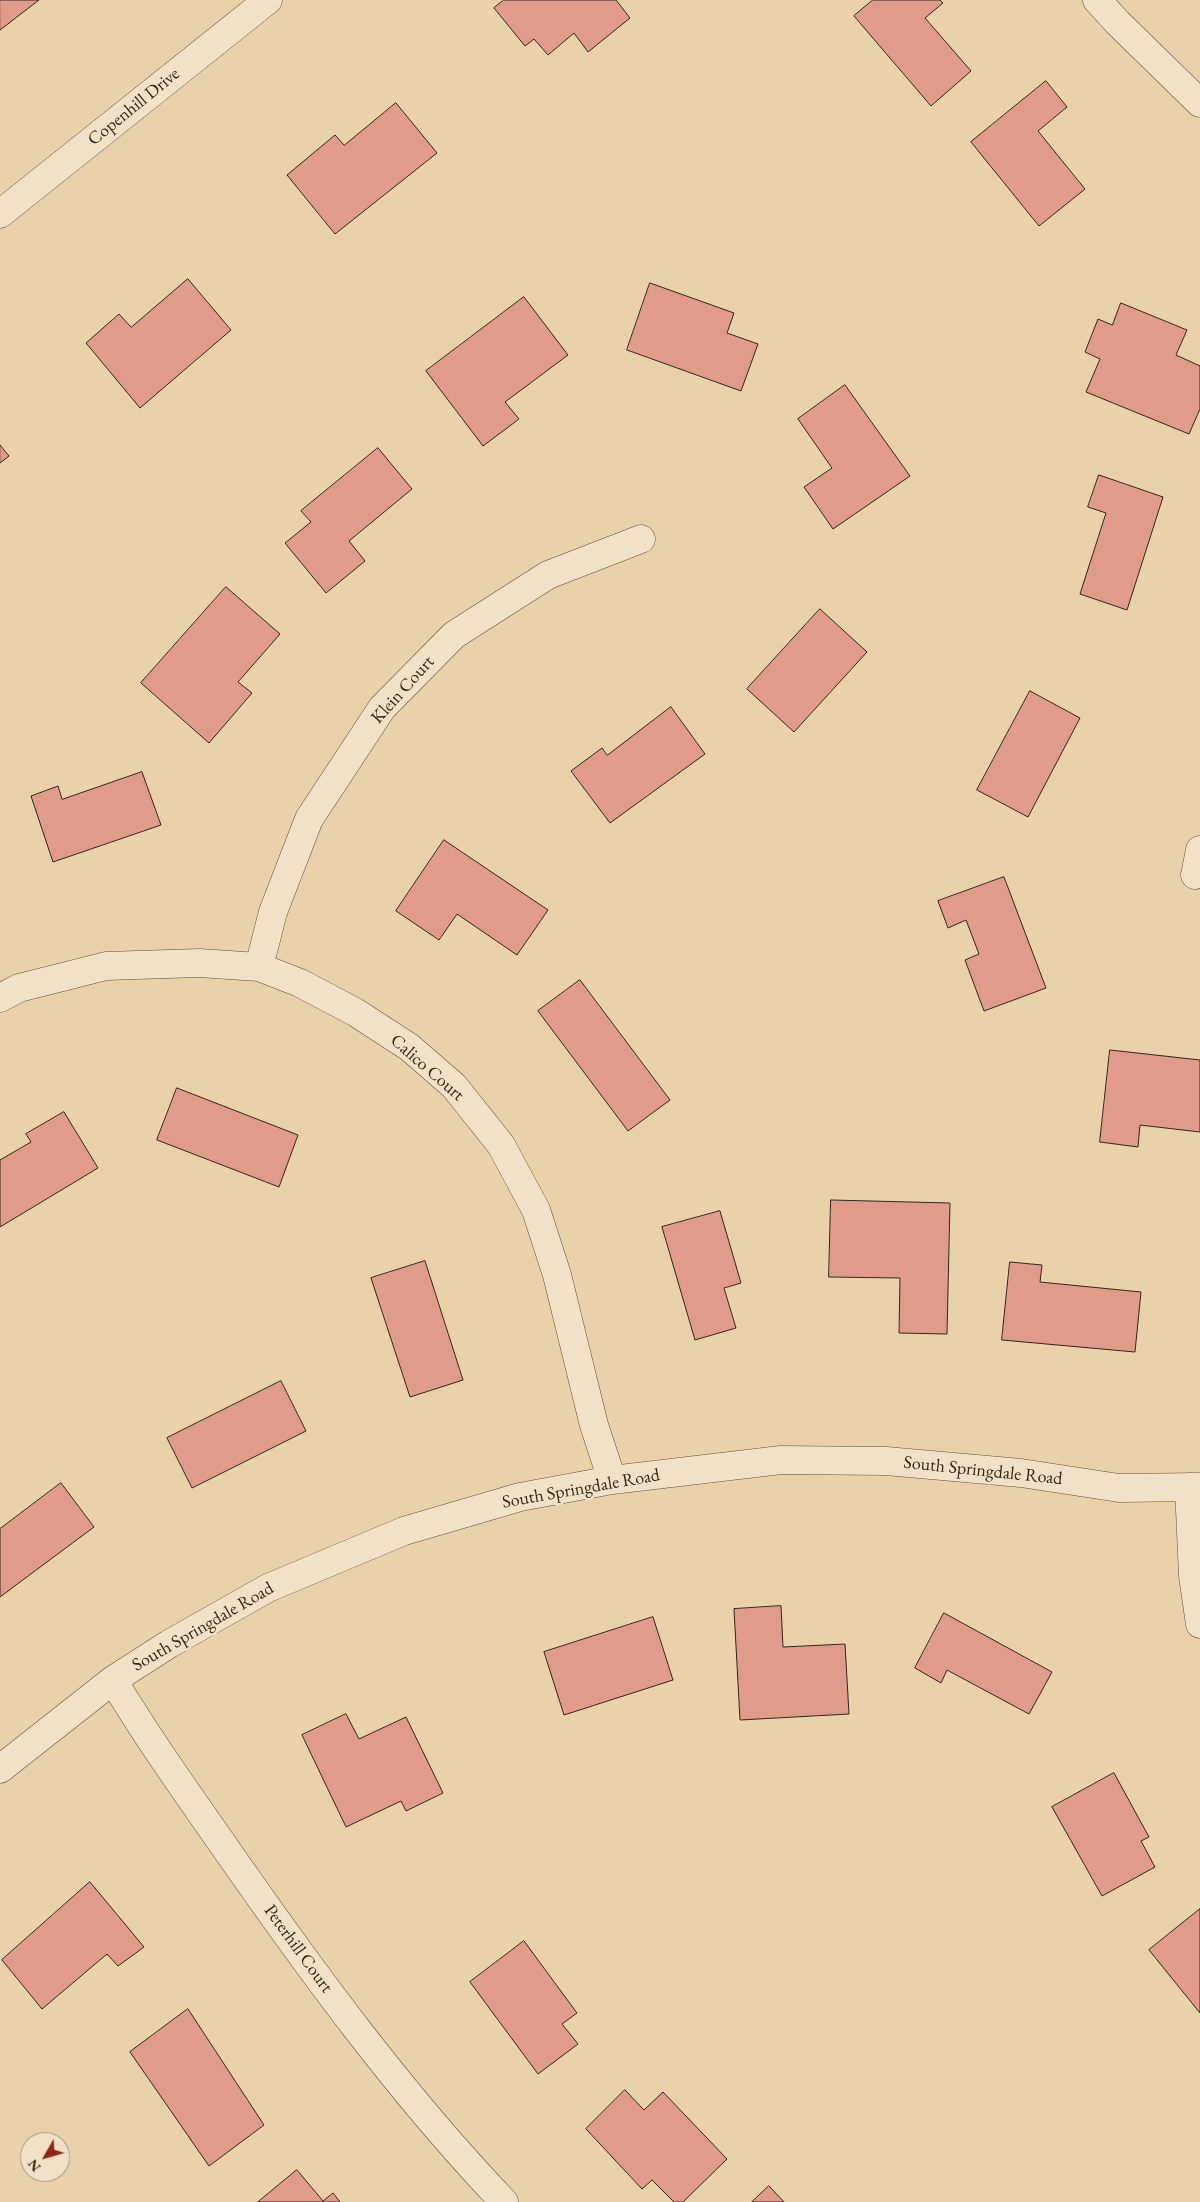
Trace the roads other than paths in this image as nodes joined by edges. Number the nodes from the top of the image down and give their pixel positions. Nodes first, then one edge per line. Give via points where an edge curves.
1 (268, 0) edge
2 (1097, 0) edge
3 (1200, 103) edge
4 (0, 214) edge
5 (641, 539) dead end
6 (259, 967) junction
7 (0, 998) edge
8 (612, 1480) junction
9 (1195, 1487) edge
10 (1200, 1624) edge
11 (113, 1680) junction
12 (0, 1769) edge
13 (504, 2202) edge

1 - 4 street, Copenhill Drive
2 - 3 street
5 - 6 street, Klein Court via 548,575 454,635 382,708 309,819 273,912
6 - 7 street, Calico Court via 199,962 106,966 19,988
6 - 8 street, Calico Court via 300,983 355,1012 409,1047 454,1086 501,1145 536,1210
8 - 9 street, South Springdale Road via 781,1460 877,1460 1021,1473 1118,1488
8 - 11 street, South Springdale Road via 520,1497 404,1531 268,1588
9 - 10 street via 1193,1576
11 - 12 street, South Springdale Road
11 - 13 street, Peterhill Court via 278,1923 399,2084 452,2148

